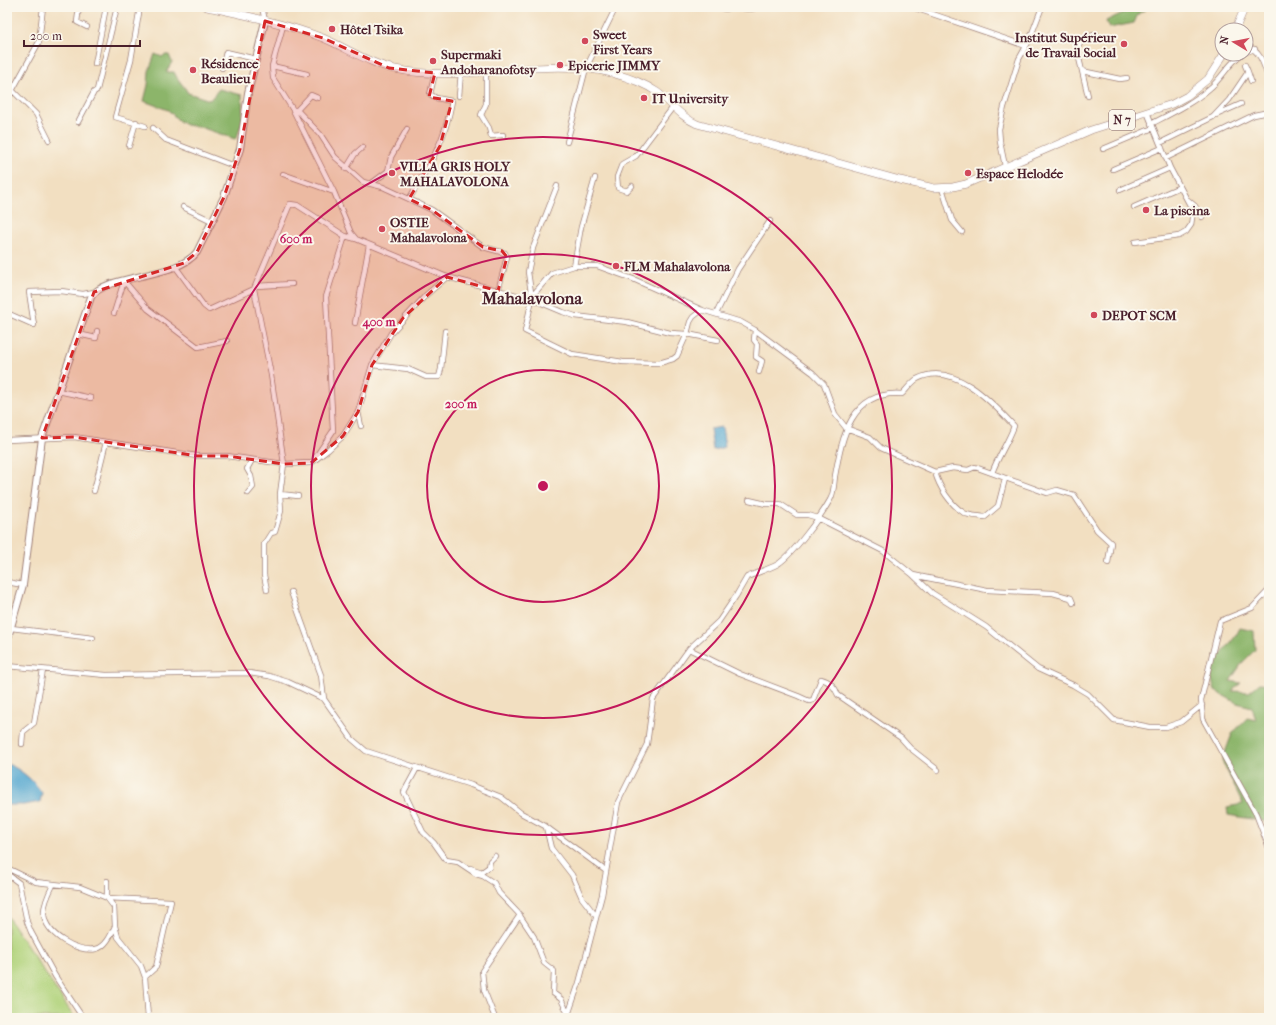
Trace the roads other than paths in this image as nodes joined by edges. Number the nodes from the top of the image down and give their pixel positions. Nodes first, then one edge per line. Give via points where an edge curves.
1 (43, 7) edge
2 (79, 7) edge
3 (106, 7) edge
4 (117, 7) edge
5 (140, 7) edge
6 (207, 7) edge
7 (262, 7) edge
8 (616, 7) edge
9 (716, 7) edge
10 (731, 7) edge
11 (762, 7) edge
12 (912, 7) edge
13 (1042, 7) edge
14 (1245, 7) edge
15 (265, 21) junction
16 (1238, 22) edge
17 (283, 26) junction
18 (87, 27) dead end
19 (1096, 34) dead end
20 (1026, 46) junction
21 (1255, 49) edge
22 (256, 59) junction
23 (1219, 62) edge
24 (1231, 62) edge
25 (95, 64) dead end
26 (1245, 65) dead end
27 (272, 66) junction
28 (222, 68) dead end
29 (586, 68) junction
30 (486, 71) junction
31 (1082, 71) junction
32 (461, 72) junction
33 (1248, 72) junction
34 (435, 73) junction
35 (307, 74) dead end
36 (1127, 78) dead end
37 (1269, 80) edge
38 (1251, 81) dead end
39 (13, 91) junction
40 (459, 96) dead end
41 (1088, 96) dead end
42 (318, 98) dead end
43 (7, 100) edge
44 (1241, 104) dead end
45 (673, 108) junction
46 (295, 110) junction
47 (1147, 112) junction
48 (1269, 112) edge
49 (1213, 117) junction
50 (78, 122) dead end
51 (136, 122) junction
52 (145, 126) dead end
53 (1152, 126) junction
54 (153, 128) dead end
55 (407, 128) dead end
56 (504, 135) dead end
57 (49, 140) dead end
58 (567, 142) dead end
59 (129, 146) dead end
60 (1161, 146) junction
61 (363, 147) dead end
62 (1103, 149) dead end
63 (1166, 158) junction
64 (234, 166) junction
65 (1005, 166) junction
66 (1170, 168) junction
67 (346, 169) junction
68 (1113, 169) dead end
69 (283, 174) dead end
70 (595, 178) dead end
71 (372, 184) junction
72 (557, 186) dead end
73 (632, 186) dead end
74 (1180, 187) junction
75 (942, 188) junction
76 (1120, 190) dead end
77 (334, 192) junction
78 (409, 199) junction
79 (1187, 199) junction
80 (183, 207) dead end
81 (1134, 207) dead end
82 (1202, 217) dead end
83 (212, 221) junction
84 (770, 221) dead end
85 (962, 232) dead end
86 (345, 236) junction
87 (356, 239) junction
88 (1135, 242) dead end
89 (369, 244) junction
90 (175, 266) junction
91 (574, 266) junction
92 (447, 277) junction
93 (124, 281) junction
94 (292, 284) dead end
95 (255, 288) junction
96 (498, 291) junction
97 (94, 292) junction
98 (532, 298) junction
99 (702, 310) junction
100 (7, 313) edge
101 (114, 313) dead end
102 (716, 314) junction
103 (355, 324) dead end
104 (755, 330) junction
105 (97, 331) dead end
106 (445, 331) dead end
107 (78, 334) junction
108 (687, 334) junction
109 (718, 340) dead end
110 (227, 341) dead end
111 (372, 365) junction
112 (759, 372) dead end
113 (58, 392) junction
114 (90, 398) dead end
115 (358, 412) junction
116 (361, 426) dead end
117 (846, 428) junction
118 (42, 438) junction
119 (7, 440) edge
120 (106, 442) junction
121 (252, 460) junction
122 (311, 463) junction
123 (284, 464) junction
124 (935, 472) junction
125 (992, 473) junction
126 (1004, 479) junction
127 (94, 491) dead end
128 (248, 493) dead end
129 (280, 494) junction
130 (298, 496) dead end
131 (749, 500) dead end
132 (818, 518) junction
133 (1108, 563) dead end
134 (913, 575) junction
135 (7, 582) edge
136 (23, 585) junction
137 (268, 590) dead end
138 (1269, 590) edge
139 (291, 592) dead end
140 (1073, 603) dead end
141 (12, 628) junction
142 (92, 638) dead end
143 (7, 641) edge
144 (689, 649) junction
145 (7, 666) edge
146 (43, 670) junction
147 (324, 699) junction
148 (1202, 705) junction
149 (22, 744) dead end
150 (417, 768) junction
151 (938, 770) dead end
152 (545, 826) junction
153 (1269, 848) edge
154 (495, 856) dead end
155 (7, 868) edge
156 (469, 868) junction
157 (606, 871) junction
158 (7, 874) edge
159 (107, 881) dead end
160 (52, 885) junction
161 (107, 898) junction
162 (520, 915) junction
163 (596, 916) junction
164 (115, 926) junction
165 (145, 977) junction
166 (567, 1016) edge
167 (84, 1018) edge
168 (148, 1018) edge
169 (495, 1018) edge

1 - 39 street via 38,42
2 - 18 street via 77,22
3 - 25 street
4 - 50 street via 97,90
5 - 51 street via 131,60 116,117
6 - 15 main road, N 7
7 - 15 street
8 - 29 street
9 - 10 street
10 - 11 street
12 - 20 street
13 - 20 street
14 - 16 main road
15 - 17 main road, N 7
15 - 22 street
17 - 27 street
17 - 34 main road, N 7 via 323,38 389,68
19 - 31 street via 1082,39 1077,50
20 - 65 street via 1019,59 1001,119 1000,142
21 - 37 street via 1263,61
22 - 28 street via 226,52
22 - 64 street via 240,149
23 - 47 main road, N 7 via 1210,77 1198,88 1172,104
24 - 53 street via 1211,88
26 - 33 street
27 - 35 street
27 - 46 street via 273,78
29 - 30 main road, N 7
29 - 45 main road, N 7 via 612,73 641,84 656,92
29 - 58 street
30 - 32 main road, N 7
30 - 56 street via 486,104 481,115 491,136
31 - 36 street
31 - 41 street
32 - 34 main road, N 7
32 - 40 street
33 - 38 street
33 - 49 street via 1229,100
34 - 78 street via 430,94 452,101 448,122 437,152
39 - 43 street
39 - 57 street via 36,114
42 - 46 street via 311,95
44 - 49 street
45 - 73 street via 636,156 625,162 618,170 618,188 627,191
45 - 75 main road, N 7 via 697,124 900,180
46 - 67 street via 320,134
46 - 77 street
47 - 53 street
47 - 65 main road, N 7 via 1091,130
48 - 63 street via 1254,115
49 - 60 street
51 - 52 street
51 - 59 street
53 - 60 street
53 - 62 street
54 - 64 street via 166,140
55 - 71 street via 391,157 388,171
60 - 63 street
60 - 68 street
61 - 67 street via 355,154
63 - 66 street
64 - 83 street via 224,197
65 - 75 main road, N 7 via 966,184
66 - 74 street
66 - 76 street
67 - 71 street via 363,182
69 - 77 street
70 - 91 street via 581,227
71 - 78 street
72 - 98 street via 533,248 528,272
74 - 79 street
74 - 81 street
75 - 85 street via 952,220
77 - 87 street
78 - 96 street via 432,210 483,247 505,252 507,257
79 - 82 street
79 - 88 street via 1193,211 1191,225 1186,232 1179,236
80 - 83 street
83 - 90 street via 193,258
84 - 102 street via 738,269
86 - 87 street
86 - 95 street via 290,204
86 - 122 street via 326,297 333,431
87 - 89 street
89 - 92 street
89 - 103 street
90 - 93 street
90 - 95 street via 209,310
91 - 98 street via 552,273
91 - 99 street via 588,265 604,269
92 - 96 street
92 - 111 street via 426,295 391,333
93 - 97 street
93 - 101 street
93 - 110 street via 148,308 198,347
94 - 95 street
95 - 123 street
96 - 98 street
97 - 100 street via 29,292 34,325
97 - 107 street
98 - 108 street via 575,316 627,322 670,333
98 - 108 street via 525,331 572,354 623,362 665,362 677,356
99 - 102 street
99 - 108 street via 693,317
102 - 104 street via 741,322
104 - 112 street via 756,356 762,362
104 - 117 street via 824,384 835,414
105 - 107 street via 96,338
106 - 111 street via 439,377 426,377 408,369
107 - 113 street
108 - 109 street
111 - 115 street
113 - 114 street
113 - 118 street
115 - 116 street
115 - 122 street via 343,436
117 - 124 street via 870,437 881,448
117 - 125 street via 861,406 887,393 902,394 917,379 939,374 963,381 994,404 1014,426
117 - 132 street via 831,498
118 - 119 street
118 - 120 street via 74,437
118 - 136 street
120 - 121 street via 197,456 227,456
120 - 127 street
121 - 123 street
121 - 128 street via 247,469 253,487
122 - 123 street
123 - 129 street
124 - 125 street via 953,468 968,470 975,467
124 - 126 street via 937,480 951,501 964,514 985,518 998,506
125 - 126 street
126 - 133 street via 1047,492 1057,490 1074,495 1097,530 1111,543
129 - 130 street
129 - 137 street via 279,522 275,532 270,533 264,544 264,576
131 - 132 street via 780,504 797,515
132 - 134 street via 883,550
132 - 144 street via 802,540 778,564 746,577 719,621
134 - 140 street via 988,590 1052,593 1071,598
134 - 148 street via 932,593 986,627 1038,669 1088,694 1114,720 1150,727 1166,727 1181,722
135 - 136 street
136 - 141 street
138 - 148 street via 1252,608 1220,621 1201,700
139 - 147 street via 321,675
141 - 142 street
141 - 143 street
144 - 151 street via 740,674 809,701 813,700 821,679 826,680 838,695 901,738
144 - 157 street via 653,699 647,744 618,802
145 - 146 street
146 - 147 street via 106,675 270,676
146 - 149 street via 34,723 23,732
147 - 150 street via 357,745 366,751
148 - 153 street via 1203,719 1256,814
150 - 152 street via 502,797 521,813
150 - 156 street via 404,792 423,832 446,860 458,862
152 - 157 street
152 - 163 street via 551,848 572,874 582,898
154 - 156 street via 489,867 482,872
155 - 160 street via 36,882
156 - 162 street via 494,883 499,893
157 - 163 street
158 - 167 street via 19,883 31,932 55,976
159 - 161 street
160 - 161 street via 80,887
160 - 164 street via 44,912 48,926 59,938 80,948 96,949 107,942
161 - 164 street via 114,907
161 - 165 street via 171,901 156,967
162 - 166 street via 534,938 544,963 554,971 553,993 561,999
162 - 169 street via 482,971 484,990
163 - 166 street via 580,983
164 - 165 street via 118,937 141,966
165 - 168 street

